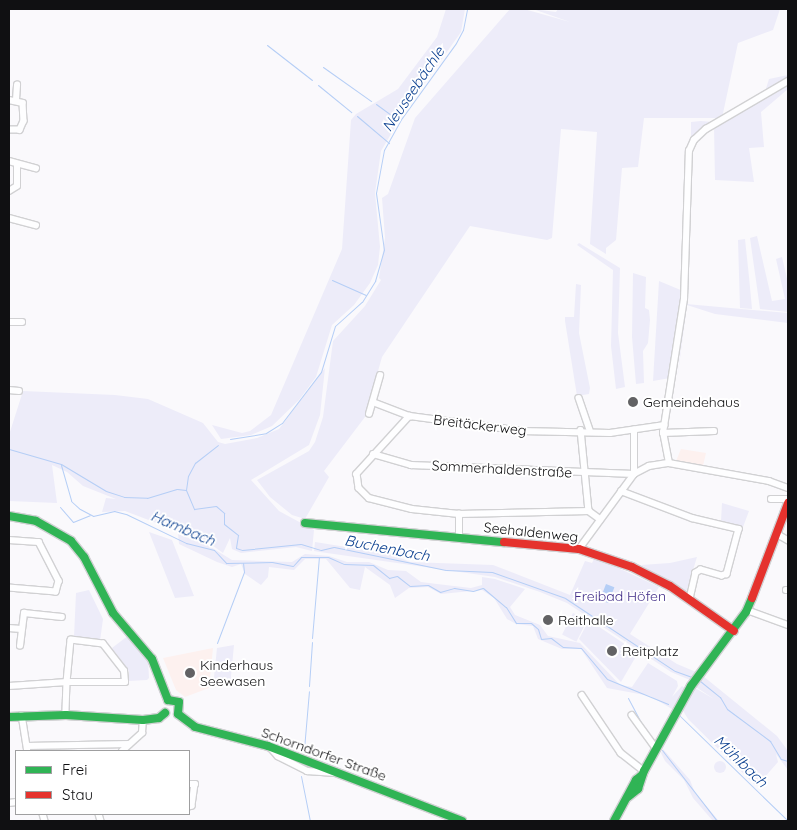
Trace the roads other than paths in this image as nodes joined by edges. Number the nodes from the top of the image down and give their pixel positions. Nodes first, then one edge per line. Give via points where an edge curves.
1 (788, 81) edge
2 (17, 85) dead end
3 (9, 100) edge
4 (16, 100) junction
5 (9, 130) edge
6 (9, 161) edge
7 (18, 166) junction
8 (36, 168) dead end
9 (9, 191) edge
10 (9, 218) edge
11 (36, 225) dead end
12 (9, 322) edge
13 (22, 322) dead end
14 (380, 376) dead end
15 (9, 390) edge
16 (19, 390) dead end
17 (579, 398) dead end
18 (373, 402) junction
19 (369, 414) dead end
20 (410, 416) junction
21 (664, 425) junction
22 (581, 430) junction
23 (590, 430) junction
24 (634, 430) junction
25 (714, 431) dead end
26 (663, 433) junction
27 (373, 454) junction
28 (669, 463) junction
29 (584, 473) junction
30 (634, 474) junction
31 (788, 488) edge
32 (621, 492) junction
33 (771, 499) dead end
34 (788, 499) edge
35 (788, 503) edge
36 (589, 511) junction
37 (460, 514) junction
38 (9, 516) edge
39 (600, 519) junction
40 (305, 524) dead end
41 (776, 534) junction
42 (459, 537) junction
43 (9, 540) edge
44 (788, 540) edge
45 (579, 549) junction
46 (9, 588) edge
47 (690, 599) junction
48 (747, 610) junction
49 (62, 617) dead end
50 (788, 625) edge
51 (9, 628) edge
52 (22, 629) junction
53 (733, 633) junction
54 (20, 646) dead end
55 (67, 682) junction
56 (9, 686) edge
57 (582, 695) dead end
58 (168, 700) junction
59 (165, 713) junction
60 (178, 714) junction
61 (22, 715) junction
62 (66, 715) junction
63 (632, 715) dead end
64 (9, 717) edge
65 (143, 720) junction
66 (129, 744) junction
67 (656, 748) junction
68 (28, 749) edge
69 (123, 750) edge
70 (643, 773) junction
71 (190, 784) edge
72 (190, 807) edge
73 (462, 821) edge
74 (614, 821) edge

1 - 21 street via 706,129 689,150 684,294
2 - 4 street
3 - 4 street
4 - 5 street via 24,103 24,125 20,130
6 - 7 street
7 - 8 street
7 - 9 street via 17,186
10 - 11 street
12 - 13 street
14 - 18 street
15 - 16 street
17 - 23 street
18 - 19 street
18 - 20 street, Breitäckerweg
20 - 22 street, Breitäckerweg via 512,430
20 - 27 street
21 - 24 street, Breitäckerweg
21 - 26 street
22 - 23 street, Breitäckerweg
22 - 29 street
23 - 24 street, Breitäckerweg via 610,433
24 - 30 street
25 - 26 street
26 - 28 street
27 - 29 street, Sommerhaldenstraße via 412,465
27 - 37 street via 356,474 356,482 365,495 399,507
28 - 30 street via 649,466
28 - 31 street via 769,481
29 - 30 street, Sommerhaldenstraße
29 - 36 street
30 - 32 street
32 - 39 street
32 - 47 street via 692,518 740,529 727,574 722,576 701,570 696,573
33 - 34 street
35 - 41 street
36 - 37 street
36 - 39 street
37 - 42 street
38 - 58 street via 36,521 71,541 84,557 113,613 152,659
39 - 45 street
40 - 42 street, Seehaldenweg
41 - 44 street
41 - 48 street
42 - 45 street, Seehaldenweg
43 - 46 street via 39,542 59,585 56,592
45 - 47 street, Seehaldenweg via 632,567
47 - 53 street, Seehaldenweg
48 - 50 street
48 - 53 street
49 - 52 street via 24,613
51 - 52 street
52 - 54 street
53 - 67 street via 696,678
55 - 55 street via 71,640 103,644 124,671 125,682
55 - 56 street
55 - 62 street
57 - 70 street via 621,753
58 - 59 street via 164,706
58 - 60 street via 179,702
59 - 60 street via 170,716
59 - 65 street via 159,718
60 - 73 street, Schorndorfer Straße via 195,727 268,746
61 - 62 street
61 - 64 street
61 - 68 street
62 - 65 street
63 - 67 street
65 - 66 street via 142,733
66 - 68 street
66 - 69 street
67 - 70 street
70 - 74 street via 638,789 628,797
71 - 72 street via 195,784

